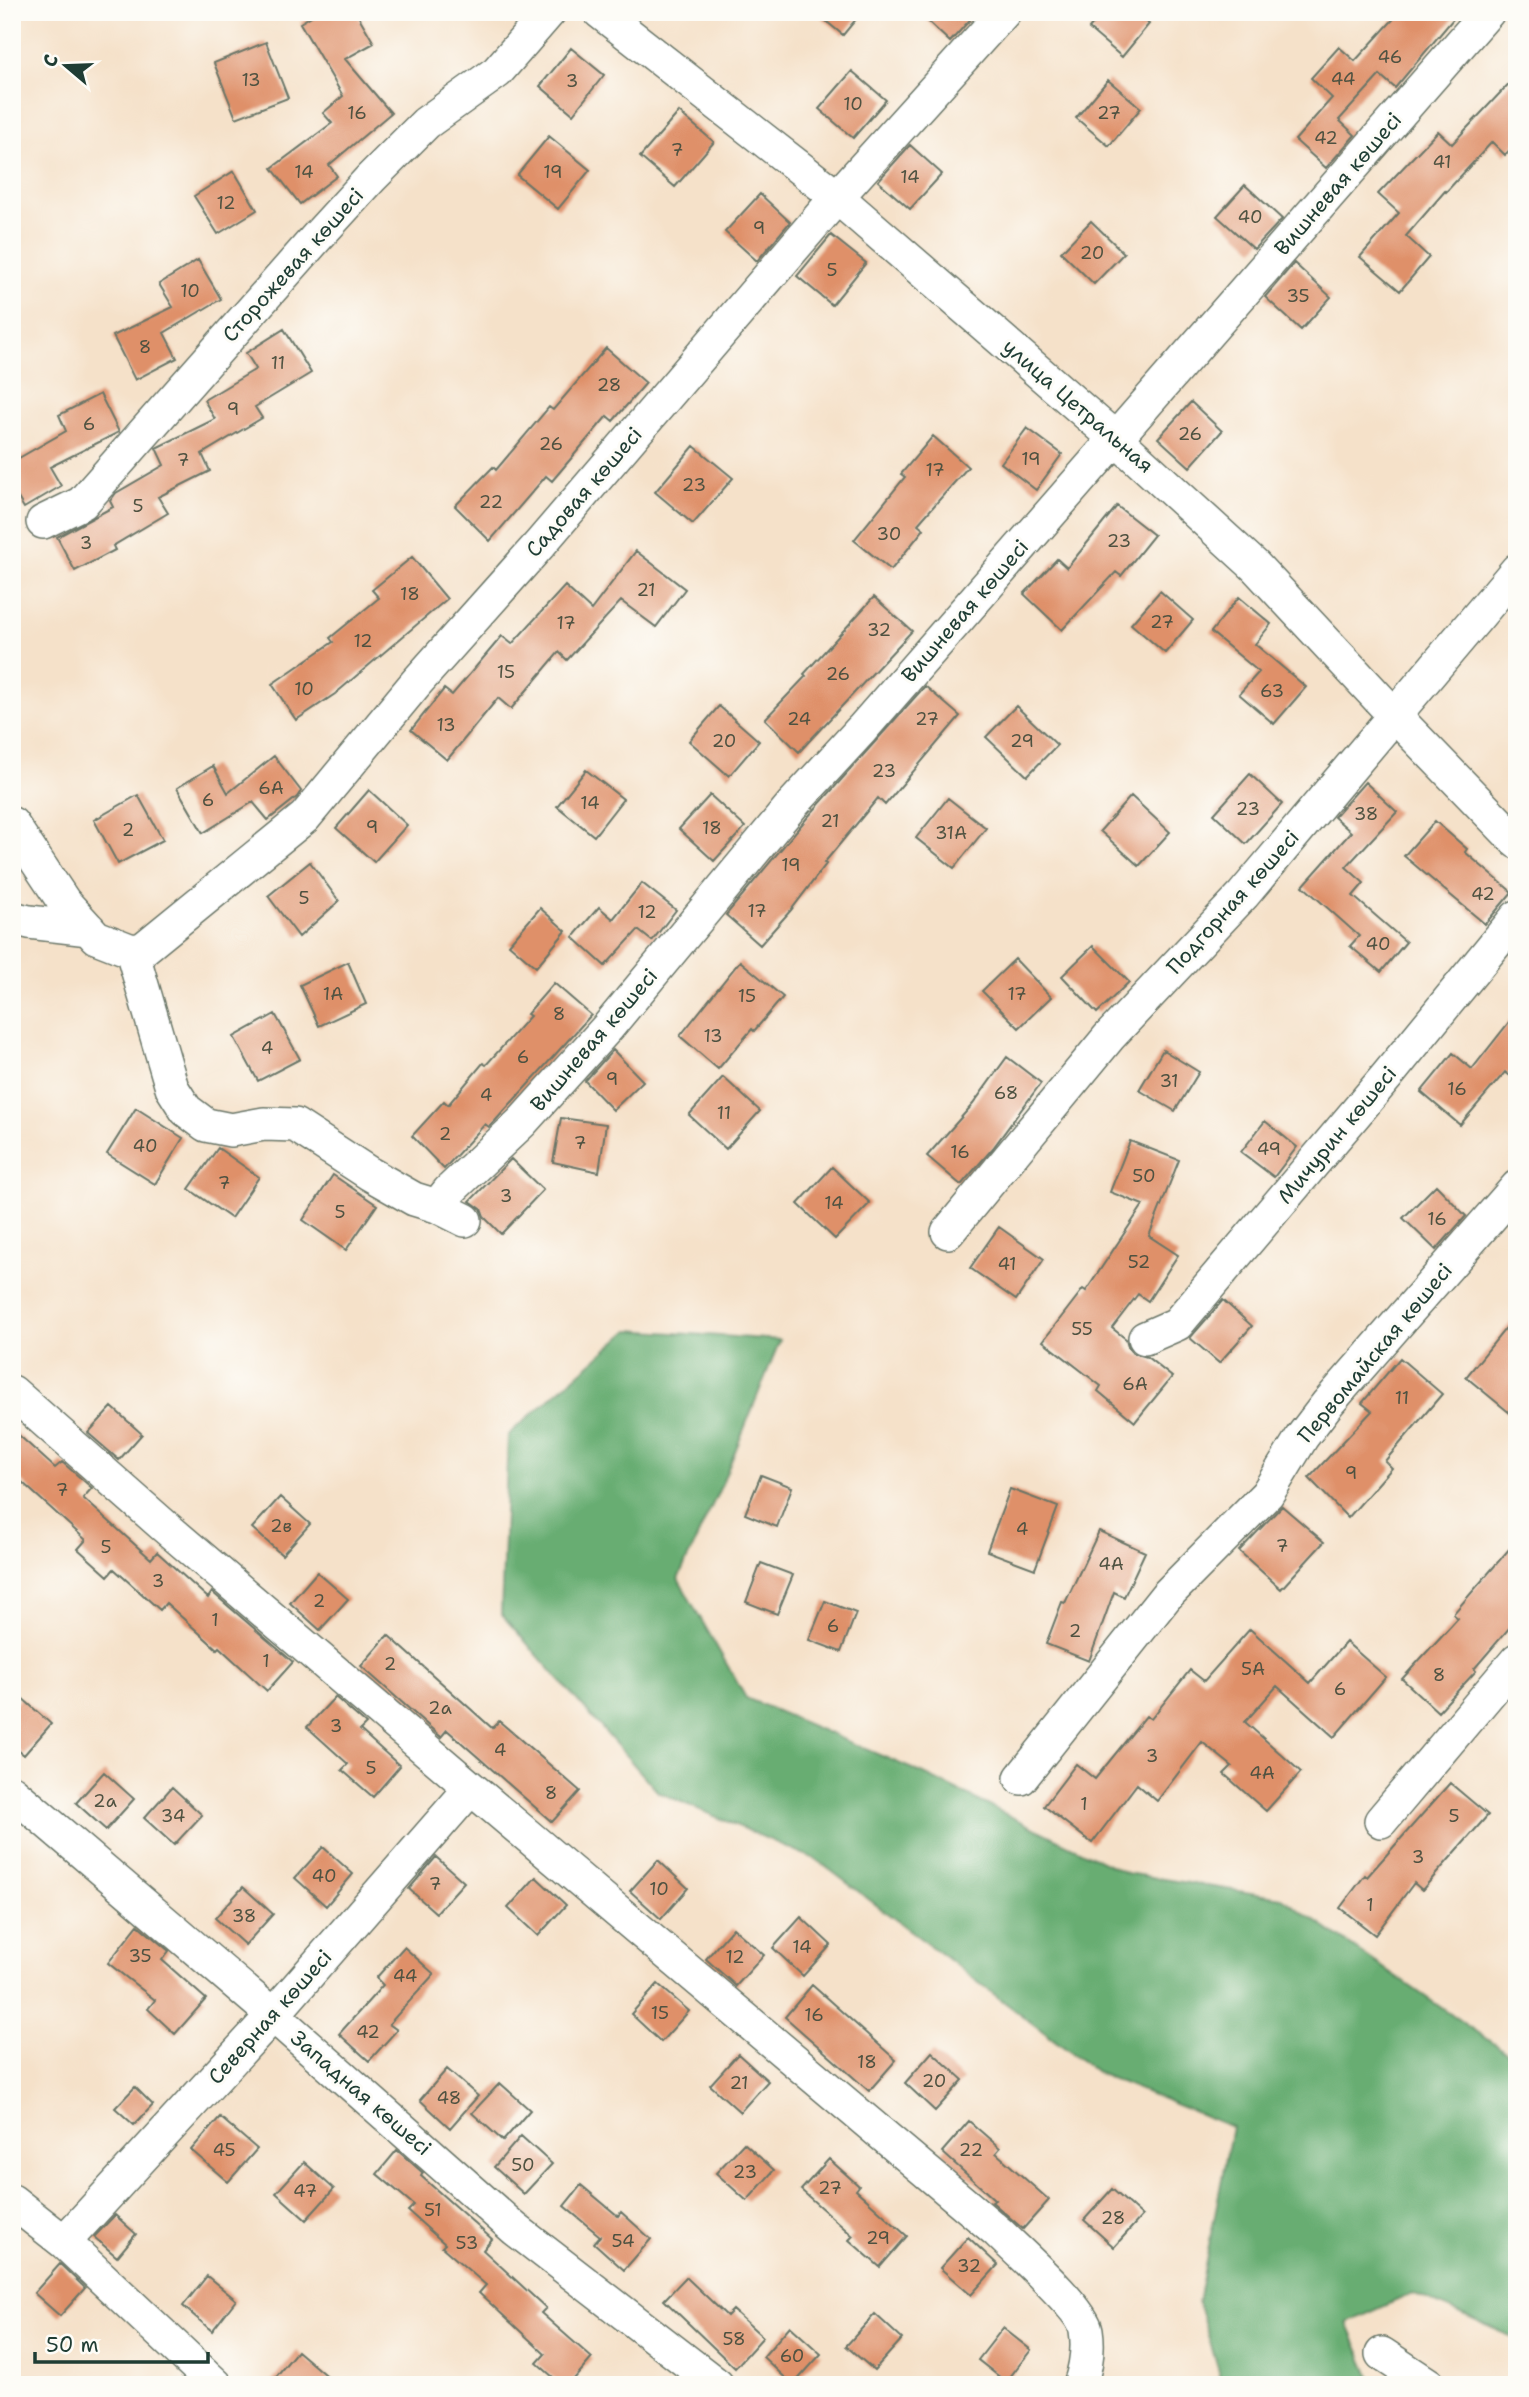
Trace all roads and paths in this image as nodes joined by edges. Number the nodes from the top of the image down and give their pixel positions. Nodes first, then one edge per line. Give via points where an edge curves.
1 (549, 12) edge
2 (600, 12) edge
3 (1004, 12) edge
4 (1488, 12) edge
5 (838, 197) junction
6 (1116, 439) junction
7 (43, 522) dead end
8 (1517, 570) edge
9 (1395, 716) junction
10 (12, 824) edge
11 (1517, 842) edge
12 (1517, 917) edge
13 (12, 918) edge
14 (89, 929) junction
15 (137, 950) junction
16 (1517, 1187) edge
17 (948, 1232) dead end
18 (1144, 1338) dead end
19 (12, 1392) edge
20 (1517, 1660) edge
21 (1021, 1778) dead end
22 (471, 1788) junction
23 (12, 1792) edge
24 (1381, 1821) dead end
25 (272, 2015) junction
26 (12, 2201) edge
27 (64, 2242) junction
28 (1382, 2354) dead end
29 (216, 2385) edge
30 (717, 2385) edge
31 (1080, 2385) edge
32 (1429, 2385) edge

1 - 7 street, Сторожевая көшесі via 497,72 426,123 371,178 82,503
2 - 5 street, улица Цетральная
3 - 5 street, Садовая көшесі
4 - 6 street, Вишневая көшесі
5 - 6 street, улица Цетральная
5 - 15 street, Садовая көшесі via 416,682 305,817
6 - 9 street, улица Цетральная via 1255,566
6 - 15 street, Вишневая көшесі via 792,805 608,1027 522,1122 449,1191 451,1213 392,1187 295,1125 230,1130 206,1125 186,1110 172,1088
8 - 9 street, Подгорная көшесі
9 - 11 street, улица Цетральная
9 - 17 street, Подгорная көшесі via 1242,895 1110,1037
10 - 14 street via 64,902
12 - 18 street, Мичурин көшесі via 1177,1324
13 - 14 street
14 - 15 street via 96,937
16 - 21 street, Первомайская көшесі via 1328,1403 1267,1494 1166,1596
19 - 22 street
20 - 24 street
22 - 25 street, Северная көшесі
22 - 31 street via 998,2232 1065,2299 1086,2328 1087,2365
23 - 25 street, Западная көшесі
25 - 27 street, Северная көшесі
25 - 30 street, Западная көшесі via 515,2229
26 - 27 street
27 - 29 street
28 - 32 street

